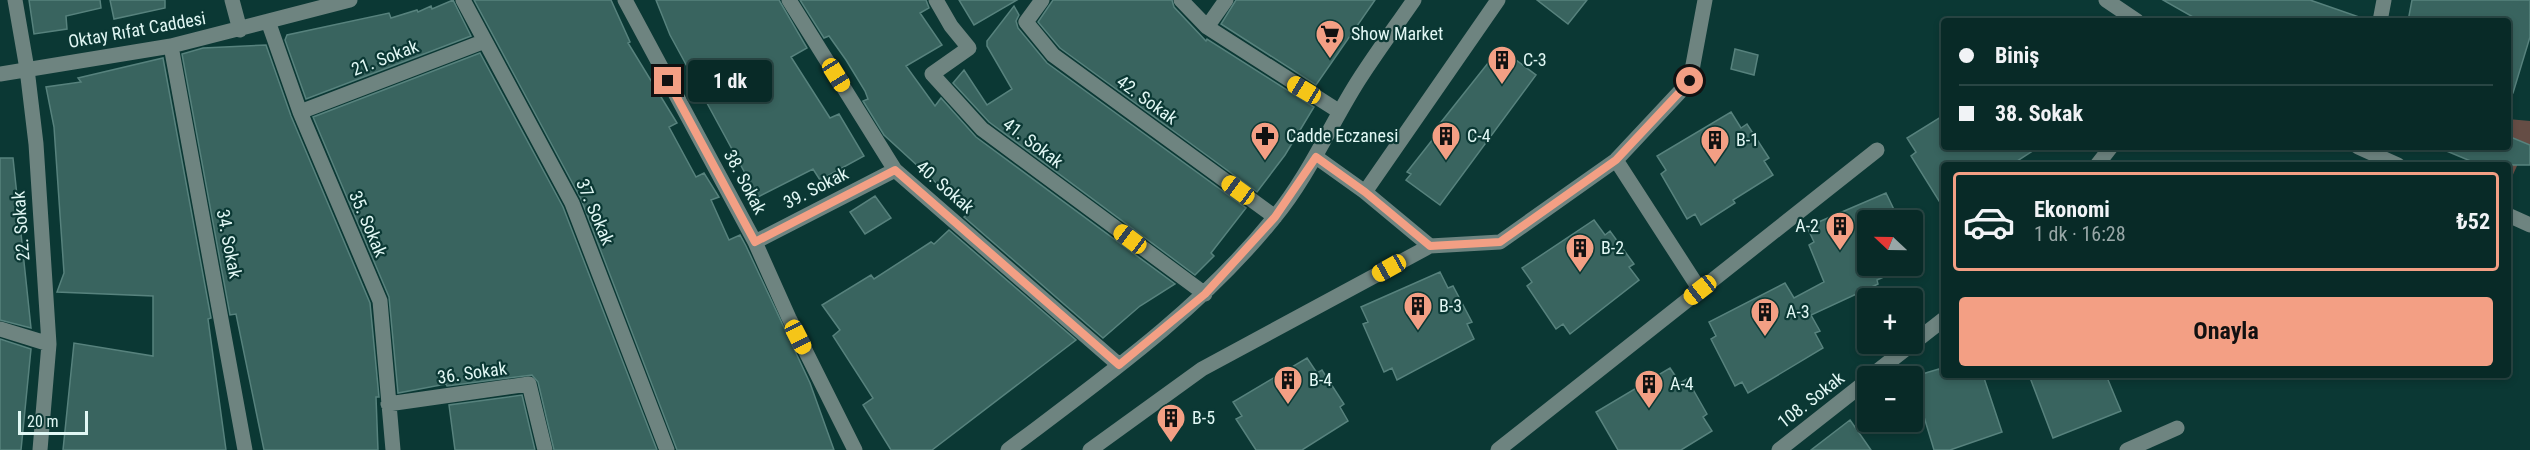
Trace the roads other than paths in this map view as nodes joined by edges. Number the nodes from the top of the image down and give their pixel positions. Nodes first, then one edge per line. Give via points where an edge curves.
1 (15, 0) edge
2 (232, 0) edge
3 (350, 0) edge
4 (463, 0) edge
5 (625, 0) edge
6 (789, 0) edge
7 (936, 0) edge
8 (1042, 0) edge
9 (1181, 0) edge
10 (1226, 0) edge
11 (1414, 0) edge
12 (1498, 0) edge
13 (1705, 0) edge
14 (2384, 0) edge
15 (2114, 2) edge
16 (2133, 18) edge
17 (2381, 18) edge
18 (268, 21) junction
19 (1207, 27) junction
20 (240, 30) junction
21 (485, 40) junction
22 (171, 46) junction
23 (27, 69) junction
24 (0, 74) edge
25 (300, 112) junction
26 (1340, 112) junction
27 (1877, 150) dead end
28 (2109, 150) edge
29 (2365, 150) edge
30 (1316, 157) junction
31 (1616, 160) junction
32 (2099, 162) edge
33 (2391, 162) edge
34 (895, 170) junction
35 (1365, 192) junction
36 (2511, 216) edge
37 (1275, 217) junction
38 (2530, 225) edge
39 (755, 242) junction
40 (1430, 246) junction
41 (1700, 290) junction
42 (1205, 294) junction
43 (1941, 321) edge
44 (0, 329) edge
45 (49, 344) junction
46 (1119, 365) junction
47 (1884, 366) edge
48 (1857, 389) edge
49 (388, 404) junction
50 (2177, 428) dead end
51 (40, 450) edge
52 (245, 450) edge
53 (393, 450) edge
54 (545, 450) edge
55 (667, 450) edge
56 (855, 450) edge
57 (1008, 450) edge
58 (1090, 450) edge
59 (1498, 450) edge
60 (1779, 450) edge
61 (2127, 450) edge

1 - 23 street, 22. Sokak
2 - 20 street
3 - 18 street, Oktay Rıfat Caddesi
4 - 21 street, 37. Sokak
5 - 39 street, 38. Sokak
6 - 34 street, 40. Sokak
7 - 42 street, 41. Sokak via 969,48 932,74 967,113 982,129
8 - 37 street, 42. Sokak via 1026,22 1053,55
9 - 19 street
10 - 19 street
11 - 26 street
12 - 35 street
13 - 31 street via 1690,81
14 - 17 street
15 - 16 street
18 - 20 street, Oktay Rıfat Caddesi
18 - 25 street, 35. Sokak
19 - 26 street
20 - 22 street, Oktay Rıfat Caddesi
21 - 25 street, 21. Sokak
21 - 55 street, 37. Sokak via 572,203
22 - 23 street, Oktay Rıfat Caddesi
22 - 52 street, 34. Sokak
23 - 24 street, Oktay Rıfat Caddesi
23 - 45 street, 22. Sokak
25 - 49 street, 35. Sokak via 380,302
26 - 30 street
27 - 41 street
28 - 32 street
29 - 33 street
30 - 35 street
30 - 37 street
31 - 40 street via 1500,242
31 - 41 street
34 - 39 street, 39. Sokak
34 - 46 street, 40. Sokak
35 - 40 street
36 - 38 street
37 - 42 street
39 - 56 street, 38. Sokak
40 - 58 street via 1202,369
41 - 59 street
42 - 46 street
43 - 47 street, 108. Sokak
44 - 45 street
45 - 51 street, 22. Sokak
46 - 57 street
48 - 60 street, 108. Sokak
49 - 53 street, 35. Sokak
49 - 54 street, 36. Sokak via 530,384
50 - 61 street

